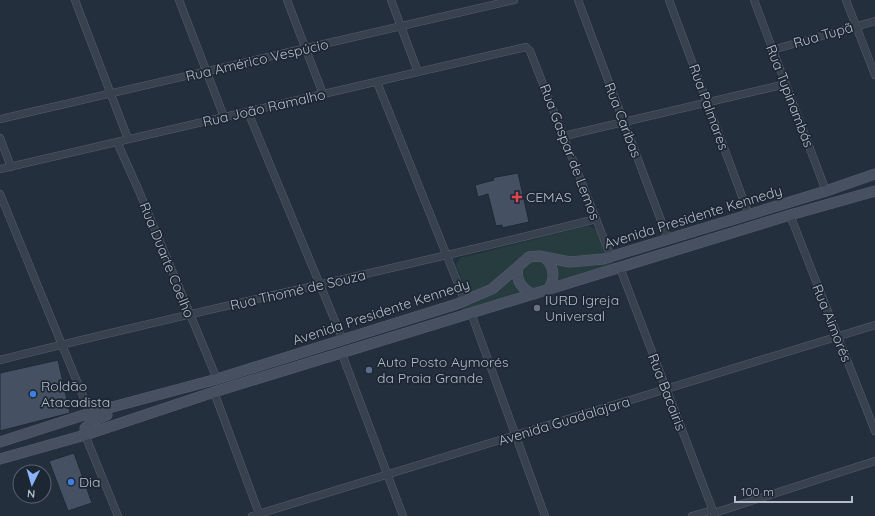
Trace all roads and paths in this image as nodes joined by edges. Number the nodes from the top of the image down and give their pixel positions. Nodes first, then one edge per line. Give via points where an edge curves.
1 (75, 0) edge
2 (179, 0) edge
3 (286, 0) edge
4 (391, 0) edge
5 (514, 0) edge
6 (578, 0) edge
7 (669, 0) edge
8 (754, 0) edge
9 (846, 0) edge
10 (875, 20) edge
11 (401, 26) junction
12 (856, 26) junction
13 (528, 48) joint
14 (305, 49) junction
15 (772, 50) junction
16 (207, 72) junction
17 (418, 72) junction
18 (875, 75) edge
19 (377, 82) junction
20 (786, 84) junction
21 (111, 94) junction
22 (323, 94) junction
23 (707, 102) junction
24 (248, 112) junction
25 (224, 117) junction
26 (0, 119) edge
27 (624, 122) junction
28 (564, 136) junction
29 (0, 138) edge
30 (128, 139) junction
31 (117, 142) junction
32 (11, 167) junction
33 (0, 169) edge
34 (875, 174) edge
35 (874, 190) edge
36 (826, 191) junction
37 (0, 194) edge
38 (749, 215) junction
39 (790, 215) junction
40 (596, 219) junction
41 (668, 239) junction
42 (448, 256) junction
43 (611, 257) junction
44 (545, 258) junction
45 (518, 266) junction
46 (620, 268) junction
47 (320, 285) junction
48 (548, 290) junction
49 (534, 294) junction
50 (466, 301) junction
51 (471, 313) junction
52 (190, 314) junction
53 (875, 325) edge
54 (838, 336) junction
55 (343, 340) junction
56 (62, 344) junction
57 (342, 354) junction
58 (0, 360) edge
59 (217, 378) junction
60 (667, 390) junction
61 (214, 392) junction
62 (128, 403) junction
63 (90, 413) junction
64 (875, 431) edge
65 (85, 434) junction
66 (516, 435) junction
67 (0, 442) edge
68 (0, 459) edge
69 (875, 461) edge
70 (387, 474) junction
71 (714, 513) edge
72 (257, 515) edge
73 (118, 516) edge
74 (403, 516) edge
75 (545, 516) edge
76 (692, 516) edge

1 - 21 street
2 - 16 street
3 - 14 street
4 - 11 street
5 - 11 street, Rua Américo Vespúcio
6 - 27 street, Rua Caribas
7 - 23 street, Rua Palmares
8 - 15 street, Rua Tupinambás
9 - 12 street
10 - 12 street, Rua Tupã
11 - 14 street, Rua Américo Vespúcio
11 - 17 street
12 - 15 street, Rua Tupã
12 - 18 street
13 - 17 street, Rua João Ramalho
13 - 28 street, Rua Gaspar de Lemos
14 - 16 street, Rua Américo Vespúcio
14 - 22 street
15 - 20 street, Rua Tupinambás
16 - 21 street, Rua Américo Vespúcio
16 - 25 street
17 - 19 street, Rua João Ramalho
19 - 22 street, Rua João Ramalho
19 - 42 street
20 - 23 street
20 - 36 street, Rua Tupinambás
21 - 26 street, Rua Américo Vespúcio
21 - 30 street
22 - 24 street, Rua João Ramalho
23 - 27 street
23 - 38 street, Rua Palmares
24 - 25 street, Rua João Ramalho
24 - 47 street
25 - 30 street, Rua João Ramalho
27 - 28 street
27 - 41 street, Rua Caribas
28 - 40 street, Rua Gaspar de Lemos
29 - 32 street
30 - 31 street, Rua João Ramalho
31 - 32 street, Rua João Ramalho
31 - 52 street, Rua Duarte Coelho via 140,191
32 - 33 street, Rua João Ramalho
34 - 36 main road, Avenida Presidente Kennedy
35 - 39 main road, Avenida Presidente Kennedy
36 - 38 main road, Avenida Presidente Kennedy
37 - 56 street
38 - 41 main road, Avenida Presidente Kennedy
39 - 46 main road, Avenida Presidente Kennedy
39 - 54 street, Rua Aimorés
40 - 42 street, Rua Thomé de Souza
40 - 43 street, Rua Gaspar de Lemos
41 - 43 main road, Avenida Presidente Kennedy
42 - 47 street, Rua Thomé de Souza
42 - 50 street
43 - 44 main road, Avenida Presidente Kennedy via 583,262
44 - 45 main road, Avenida Presidente Kennedy via 530,257
44 - 48 main road via 553,272 553,282
45 - 49 main road via 521,286
45 - 50 main road, Avenida Presidente Kennedy via 492,289
46 - 48 main road, Avenida Presidente Kennedy
46 - 60 street, Rua Bacairis
47 - 52 street, Rua Thomé de Souza
47 - 55 street
48 - 49 main road, Avenida Presidente Kennedy
49 - 51 main road, Avenida Presidente Kennedy
50 - 55 main road, Avenida Presidente Kennedy
51 - 57 main road, Avenida Presidente Kennedy
51 - 66 street
52 - 56 street, Rua Thomé de Souza
52 - 59 street, Rua Duarte Coelho
53 - 54 street, Avenida Guadalajara
54 - 60 street, Avenida Guadalajara
54 - 64 street, Rua Aimorés
55 - 59 main road, Avenida Presidente Kennedy
56 - 58 street, Rua Thomé de Souza
56 - 63 street
57 - 61 main road, Avenida Presidente Kennedy
57 - 70 street
59 - 62 main road, Avenida Presidente Kennedy
60 - 66 street, Avenida Guadalajara
60 - 71 street, Rua Bacairis
61 - 65 main road, Avenida Presidente Kennedy
61 - 72 street
62 - 63 main road, Avenida Presidente Kennedy
62 - 65 main road via 123,408 88,423 84,428
63 - 67 main road, Avenida Presidente Kennedy
65 - 68 main road, Avenida Presidente Kennedy
65 - 73 street
66 - 70 street, Avenida Guadalajara
66 - 75 street
69 - 71 street
70 - 72 street, Avenida Guadalajara
70 - 74 street
71 - 76 street

